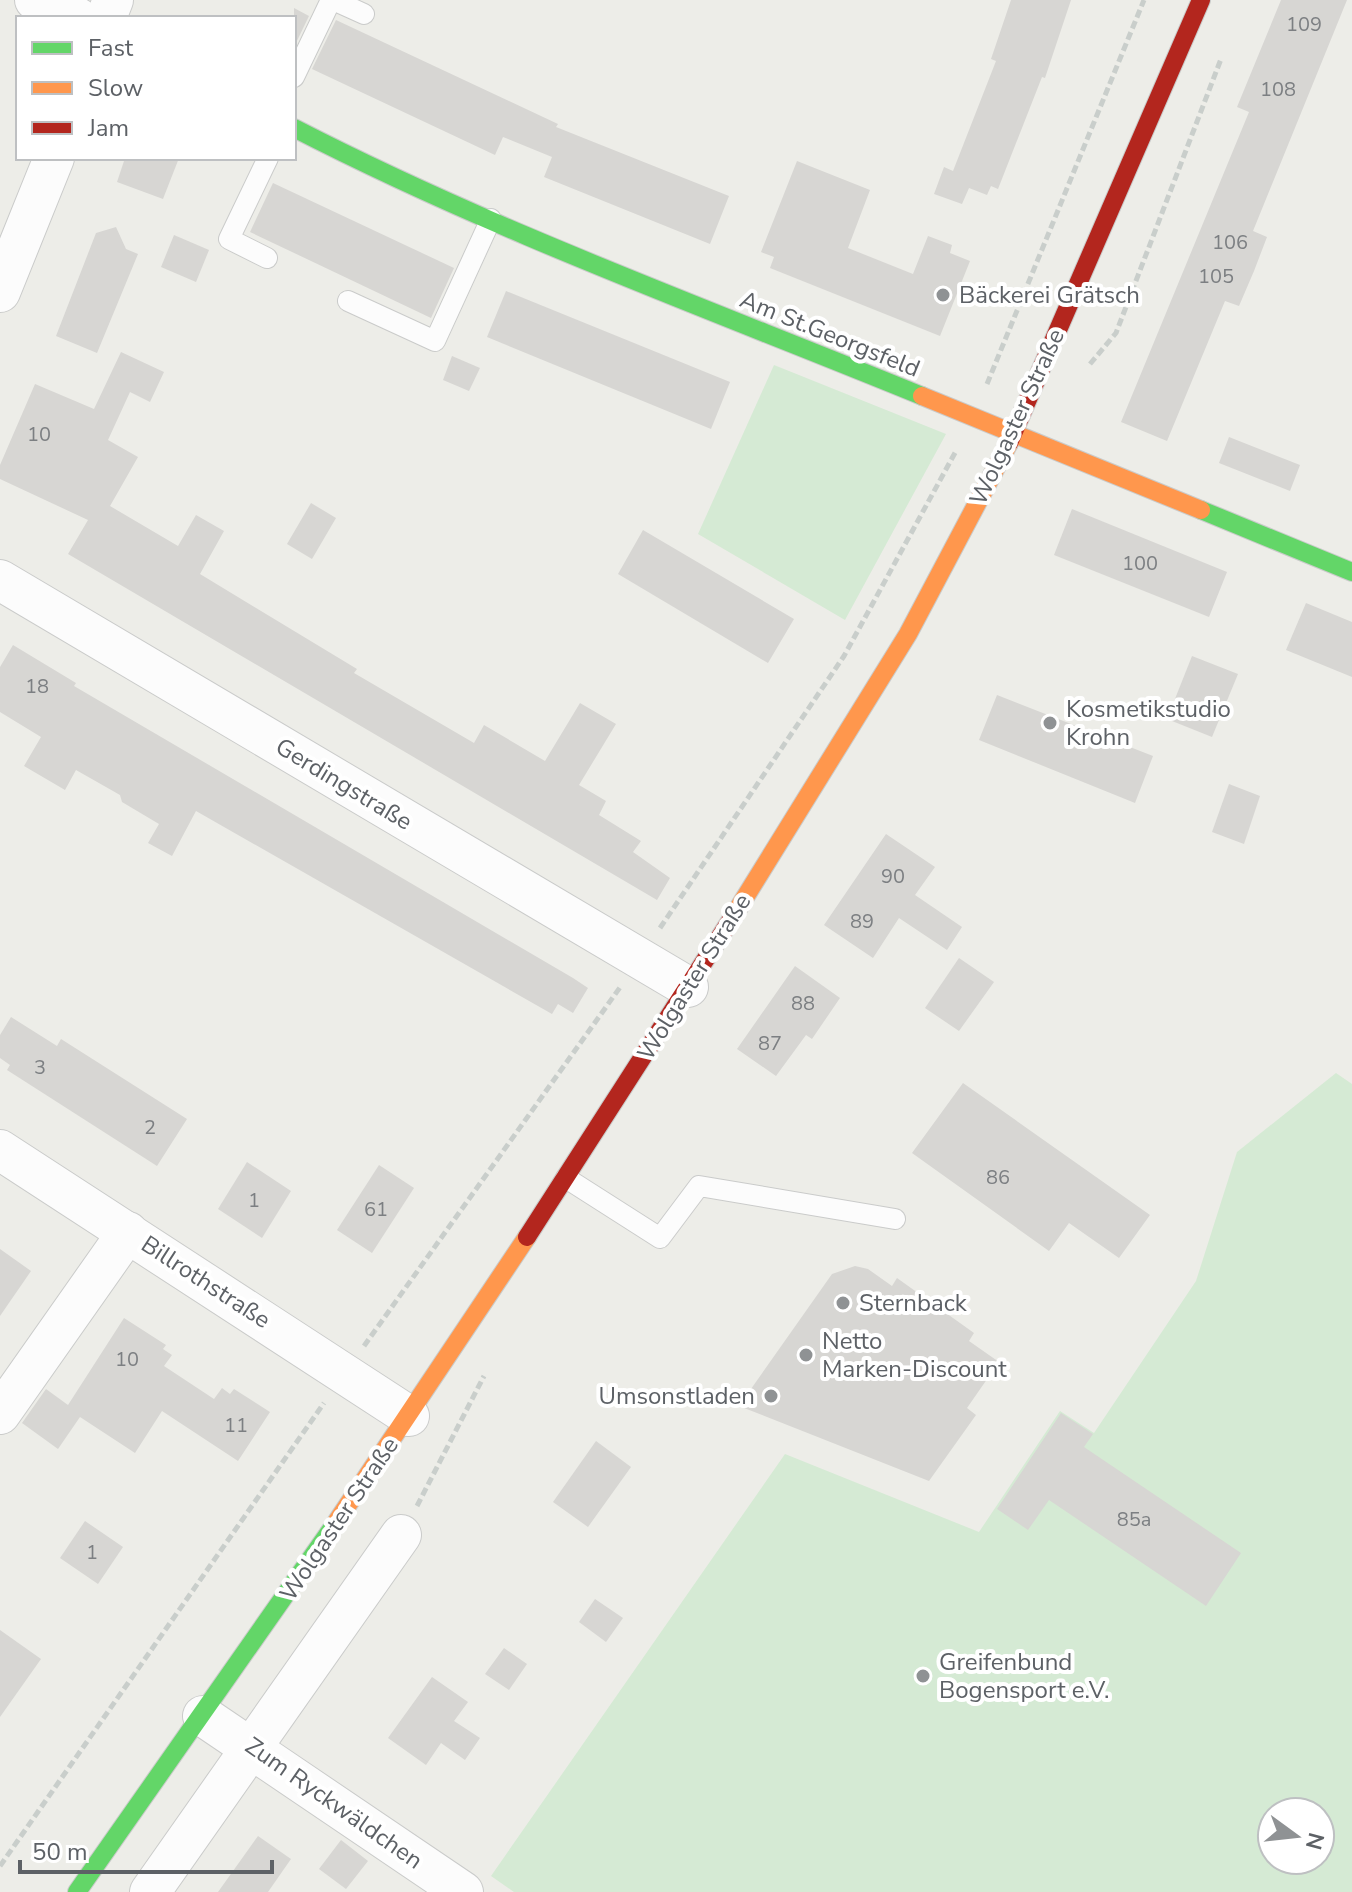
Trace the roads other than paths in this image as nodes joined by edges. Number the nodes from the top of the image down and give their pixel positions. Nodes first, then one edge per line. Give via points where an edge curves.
1 (35, 0) edge
2 (332, 0) edge
3 (1201, 0) edge
4 (364, 14) dead end
5 (73, 16) edge
6 (296, 73) edge
7 (296, 129) edge
8 (53, 160) edge
9 (267, 160) edge
10 (491, 219) junction
11 (267, 258) dead end
12 (0, 292) edge
13 (348, 301) dead end
14 (1011, 436) junction
15 (1352, 572) edge
16 (0, 580) edge
17 (688, 987) junction
18 (0, 1150) edge
19 (566, 1178) junction
20 (895, 1219) dead end
21 (128, 1232) junction
22 (0, 1414) edge
23 (409, 1416) junction
24 (401, 1535) dead end
25 (203, 1716) junction
26 (251, 1745) junction
27 (77, 1892) edge
28 (150, 1892) edge
29 (463, 1892) edge

1 - 5 street
2 - 4 lane
2 - 6 lane
3 - 14 main road, Wolgaster Straße
7 - 10 main road, Am St.Georgsfeld
8 - 12 street
9 - 11 lane via 229,239
10 - 13 lane via 435,341
10 - 14 main road, Am St.Georgsfeld
14 - 15 main road, Am St.Georgsfeld
14 - 17 main road, Wolgaster Straße via 942,574 853,726
16 - 17 street, Gerdingstraße
17 - 19 main road, Wolgaster Straße
18 - 21 street, Billrothstraße
19 - 20 lane via 660,1238 699,1186
19 - 23 main road, Wolgaster Straße
21 - 22 street
21 - 23 street, Billrothstraße
23 - 25 main road, Wolgaster Straße
24 - 26 street
25 - 26 street, Zum Ryckwäldchen
25 - 27 main road, Wolgaster Straße
26 - 28 street
26 - 29 street, Zum Ryckwäldchen

